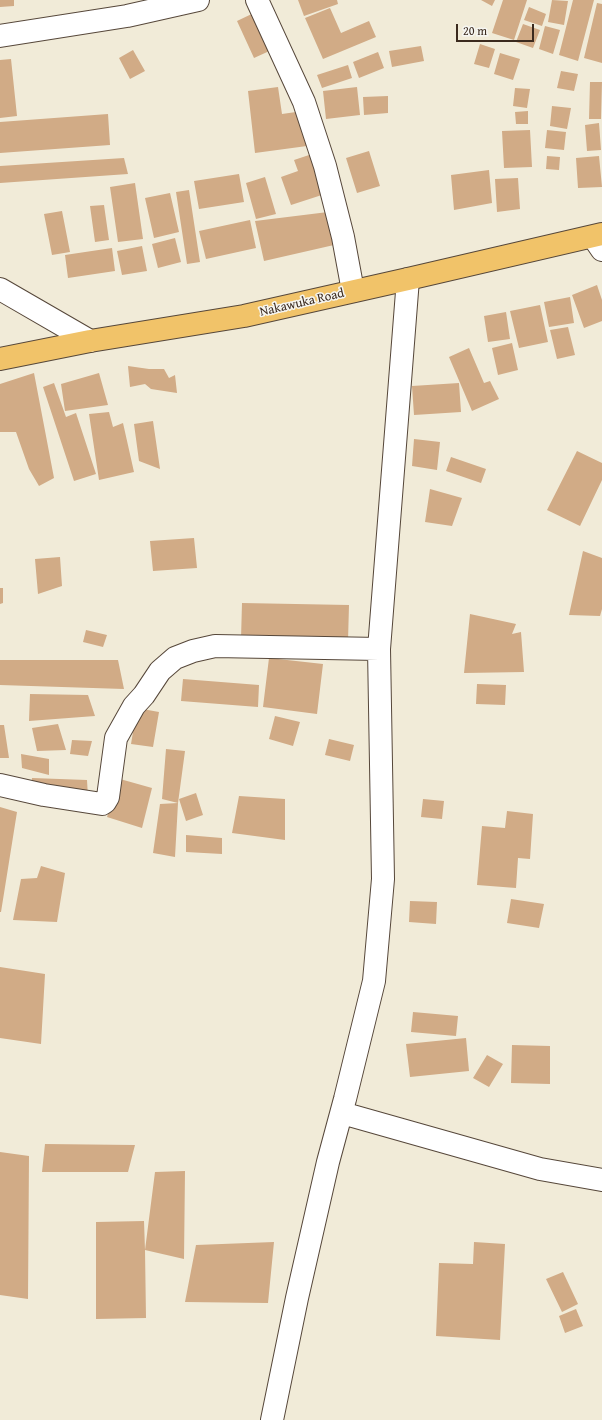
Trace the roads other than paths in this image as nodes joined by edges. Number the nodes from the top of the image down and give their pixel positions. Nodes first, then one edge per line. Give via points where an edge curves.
1 (198, 0) edge
2 (257, 0) edge
3 (0, 36) edge
4 (599, 240) edge
5 (408, 279) junction
6 (0, 289) edge
7 (353, 291) junction
8 (90, 340) junction
9 (0, 359) edge
10 (379, 649) junction
11 (0, 785) edge
12 (342, 1113) junction
13 (602, 1180) edge
14 (272, 1420) edge

1 - 3 street via 127,16
2 - 7 street via 304,102 325,166
4 - 5 main road, Nakawuka Road
5 - 7 main road, Nakawuka Road
5 - 10 street
6 - 8 street
7 - 8 main road, Nakawuka Road via 244,316
8 - 9 main road, Nakawuka Road
10 - 11 street via 215,646 193,651 175,658 160,671 134,706 116,738 108,797 105,802 102,804 44,795
10 - 12 street via 382,887 374,981
12 - 13 street via 540,1169
12 - 14 street via 298,1290

